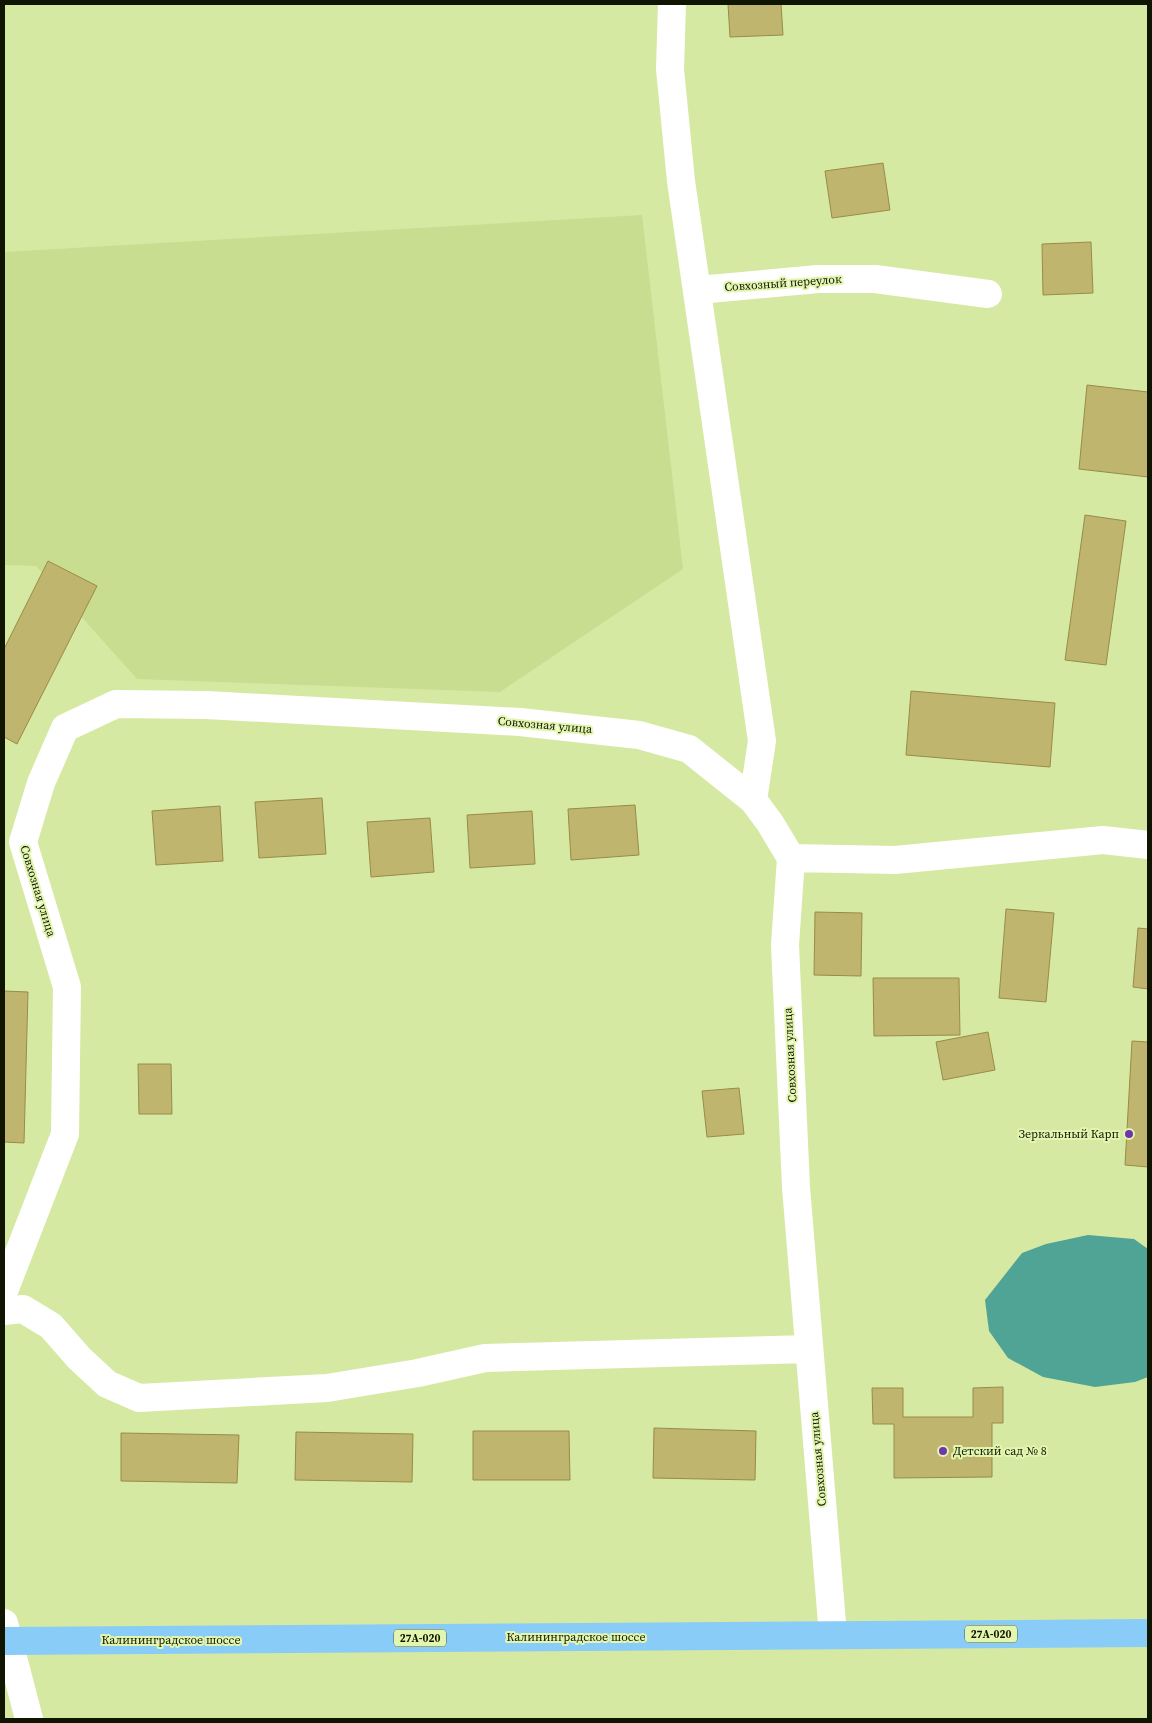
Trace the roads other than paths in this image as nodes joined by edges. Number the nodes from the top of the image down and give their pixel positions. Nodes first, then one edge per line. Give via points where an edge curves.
1 (672, 4) edge
2 (698, 290) junction
3 (988, 294) dead end
4 (753, 800) junction
5 (13, 841) edge
6 (1148, 845) edge
7 (791, 858) junction
8 (4, 1291) edge
9 (4, 1311) edge
10 (809, 1349) junction
11 (1148, 1633) edge
12 (5, 1635) edge
13 (833, 1635) junction
14 (29, 1719) edge

1 - 2 street via 670,69 681,182
2 - 3 street, Совхозный переулок via 818,279 875,279
2 - 4 street via 762,741
4 - 5 street, Совхозная улица via 689,749 639,735 510,721 206,705 116,704 65,728
4 - 7 street, Совхозная улица
5 - 8 street, Совхозная улица via 67,987 65,1134
6 - 7 street via 1102,840 895,860
7 - 10 street, Совхозная улица via 785,945 796,1187
9 - 10 street via 23,1309 51,1326 107,1384 139,1398 327,1388 418,1374 485,1358
10 - 13 street, Совхозная улица
11 - 13 main road, Калининградское шоссе / 27А-020
12 - 13 main road, Калининградское шоссе / 27А-020
12 - 14 street

